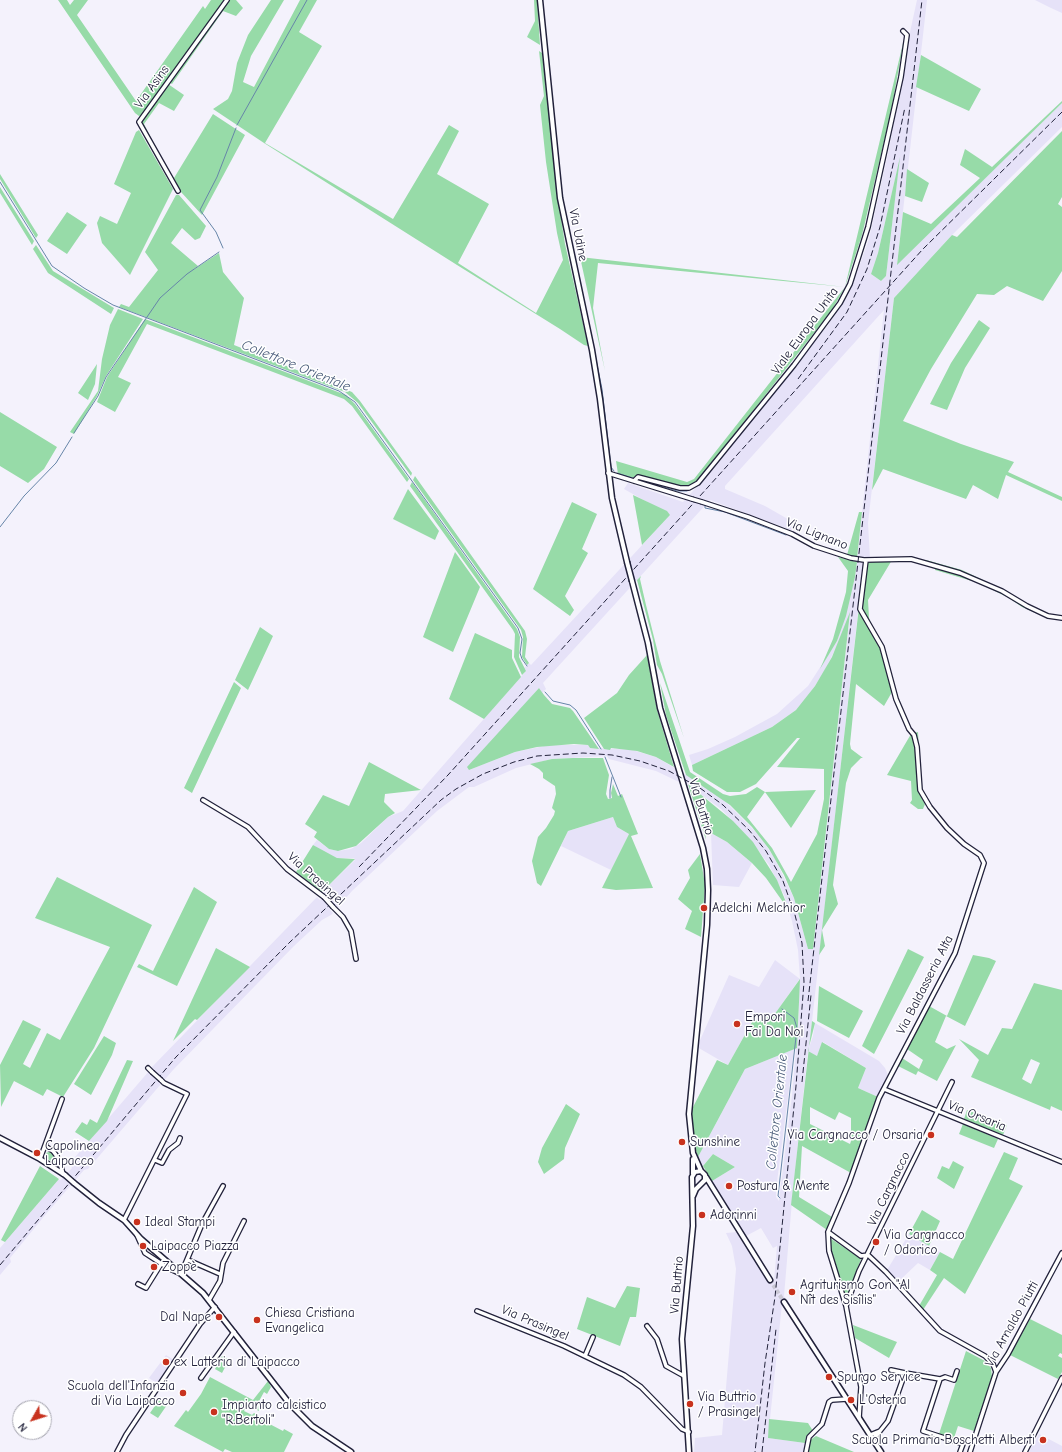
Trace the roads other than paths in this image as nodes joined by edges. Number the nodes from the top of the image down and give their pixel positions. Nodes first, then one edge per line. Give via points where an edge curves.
1 (227, 0) edge
2 (540, 0) edge
3 (903, 31) dead end
4 (178, 191) dead end
5 (608, 473) junction
6 (634, 481) junction
7 (866, 560) junction
8 (1062, 618) edge
9 (203, 800) dead end
10 (356, 959) dead end
11 (148, 1068) dead end
12 (952, 1082) dead end
13 (884, 1089) junction
14 (62, 1099) dead end
15 (939, 1112) junction
16 (0, 1138) edge
17 (180, 1138) dead end
18 (45, 1146) junction
19 (694, 1155) junction
20 (40, 1159) junction
21 (155, 1160) junction
22 (1062, 1162) edge
23 (701, 1171) junction
24 (693, 1174) junction
25 (64, 1175) junction
26 (705, 1176) junction
27 (694, 1182) junction
28 (701, 1184) junction
29 (223, 1186) dead end
30 (715, 1191) junction
31 (693, 1196) junction
32 (124, 1220) junction
33 (244, 1221) dead end
34 (828, 1232) junction
35 (137, 1235) junction
36 (1062, 1253) edge
37 (868, 1255) junction
38 (188, 1260) junction
39 (161, 1264) junction
40 (181, 1274) junction
41 (220, 1274) junction
42 (770, 1280) tunnel mouth
43 (138, 1284) dead end
44 (209, 1300) junction
45 (784, 1302) tunnel mouth
46 (846, 1306) junction
47 (215, 1307) junction
48 (477, 1311) dead end
49 (647, 1326) dead end
50 (234, 1332) junction
51 (593, 1336) dead end
52 (585, 1356) junction
53 (891, 1370) dead end
54 (957, 1371) dead end
55 (996, 1372) junction
56 (904, 1373) junction
57 (684, 1376) junction
58 (201, 1378) dead end
59 (1062, 1378) edge
60 (940, 1379) junction
61 (847, 1399) junction
62 (859, 1418) junction
63 (689, 1432) junction
64 (872, 1437) junction
65 (117, 1452) edge
66 (351, 1452) edge
67 (689, 1452) edge
68 (806, 1452) edge
69 (881, 1452) edge
70 (960, 1452) edge
71 (970, 1452) edge
72 (1025, 1452) edge

1 - 4 street, Via Asins via 140,122
2 - 5 street, Via Udine via 560,198 592,350
3 - 6 street, Viale Europa Unita via 907,35 901,77 869,222 850,284 840,303 794,365 698,483 689,488 680,488 638,477
5 - 6 street, Via Lignano
5 - 19 street, Via Buttrio, bridge via 648,644 660,708 705,857 708,890 689,1114
6 - 7 street, Via Lignano, bridge via 748,517 822,549
7 - 8 street, Via Lignano via 919,560 979,580 1048,616
7 - 13 street, Via Baldasseria Alta via 860,609 882,647 896,699 914,735 920,790 942,823 955,837 980,855 984,863 955,953
9 - 10 street, Via Prasingel, bridge via 248,827 287,869 324,897 343,917 351,931
11 - 21 street, bridge via 164,1083 187,1094
12 - 15 street, Via Cargnacco
13 - 15 street, Via Orsaria
13 - 34 street, Via Baldasseria Alta
14 - 18 street
15 - 22 street, Via Orsaria
15 - 37 street, Via Cargnacco
16 - 20 street
17 - 21 street via 162,1163
18 - 20 street
18 - 25 street via 59,1159
19 - 23 street, Via Buttrio
19 - 24 street, Via Buttrio
20 - 25 street
21 - 32 street
23 - 24 street
23 - 26 street, Via Buttrio
24 - 27 street, Via Buttrio
25 - 32 street, bridge
26 - 28 street
26 - 30 street, Via Buttrio
27 - 28 street
27 - 31 street, Via Buttrio
28 - 30 street
28 - 31 street
29 - 38 street via 202,1224
30 - 42 street, Via Buttrio
31 - 57 street, Via Buttrio via 693,1226 682,1339
32 - 35 street
33 - 41 street
34 - 37 street via 861,1256
34 - 46 street, Via Baldasseria Alta via 829,1251
35 - 39 street via 145,1253
35 - 40 street
36 - 55 street, Via Arnaldo Piutti
37 - 46 street, Via Cargnacco
37 - 55 street via 940,1331 985,1356
38 - 40 street
38 - 41 street
39 - 40 street
39 - 43 street via 146,1288
40 - 44 street
41 - 44 street via 220,1281
44 - 47 street
45 - 61 street
46 - 62 street, Via Baldasseria Alta via 861,1388
47 - 50 street
47 - 65 street via 200,1324
48 - 52 street, Via Prasingel
49 - 57 street via 657,1339 666,1366
50 - 58 street
50 - 66 street via 289,1404 324,1436
51 - 52 street
52 - 63 street, Via Prasingel via 633,1381 660,1404 682,1429
53 - 56 street
54 - 60 street via 954,1380 945,1377
55 - 71 street, Via Arnaldo Piutti
56 - 60 street
56 - 64 street via 888,1421
57 - 63 street, Via Buttrio
59 - 72 street
60 - 70 street via 922,1431 962,1444
61 - 62 street
61 - 68 street via 829,1402 822,1424 809,1437
62 - 64 street
63 - 67 street, Via Buttrio
64 - 69 street

